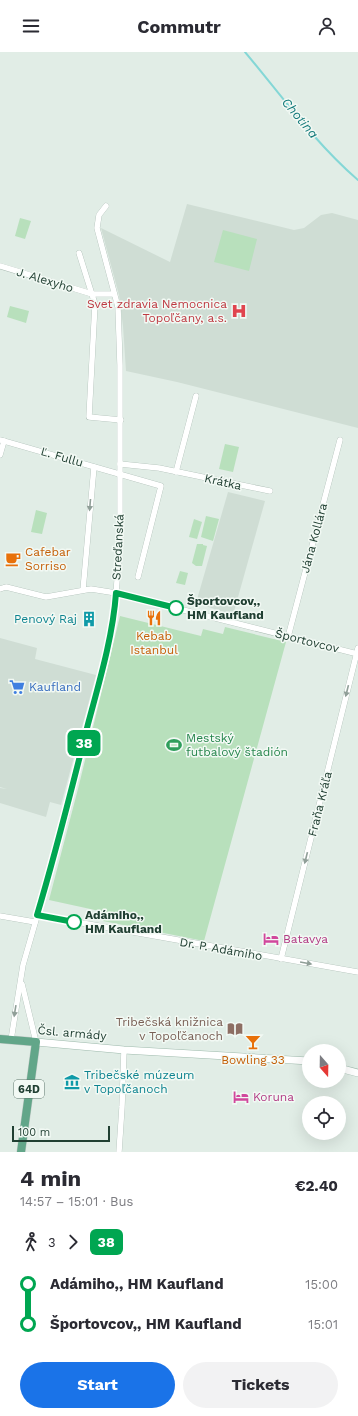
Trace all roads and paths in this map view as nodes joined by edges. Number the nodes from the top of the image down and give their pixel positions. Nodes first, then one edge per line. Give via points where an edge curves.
1 (106, 206) dead end
2 (79, 253) dead end
3 (0, 266) edge
4 (92, 294) junction
5 (114, 294) junction
6 (196, 396) dead end
7 (120, 420) junction
8 (2, 440) edge
9 (340, 440) dead end
10 (0, 455) edge
11 (120, 464) junction
12 (94, 467) junction
13 (176, 472) junction
14 (120, 474) junction
15 (270, 491) dead end
16 (138, 577) dead end
17 (0, 589) edge
18 (83, 590) junction
19 (116, 593) junction
20 (288, 637) junction
21 (358, 652) edge
22 (37, 915) junction
23 (0, 916) edge
24 (36, 922) junction
25 (281, 959) junction
26 (358, 972) edge
27 (21, 982) junction
28 (0, 1039) edge
29 (11, 1040) junction
30 (36, 1042) junction
31 (124, 1050) junction
32 (302, 1061) edge
33 (346, 1070) edge
34 (358, 1073) edge
35 (21, 1152) edge
36 (118, 1152) edge

1 - 5 street, Streďanská via 99,215 97,228
2 - 4 street
3 - 4 street, J. Alexyho
4 - 5 street, J. Alexyho
4 - 7 street via 95,304 89,417
5 - 7 street, Streďanská via 118,307
6 - 13 street
7 - 11 street, Streďanská
8 - 10 street, Ľ. Fullu
8 - 12 street, Ľ. Fullu
9 - 20 street, Jána Kollára
11 - 13 street, Krátka
11 - 14 street, Streďanská
12 - 14 street, Ľ. Fullu
12 -> 18 street
13 - 15 street, Krátka
14 - 16 street, Streďanská via 161,486
14 - 19 street, Streďanská via 120,538
17 - 18 street, Športovcov via 6,587 46,597
18 - 19 street, Športovcov
19 - 20 street, Športovcov
19 - 22 street, Streďanská via 102,671 66,816
20 - 21 street, Športovcov
21 -> 25 street, Fraňa Kráľa
22 - 24 street, Streďanská
22 - 25 street, Dr. P. Adámiho
23 - 24 street
24 - 27 street, Streďanská
25 -> 26 street, Dr. P. Adámiho
27 -> 29 street, Streďanská
27 - 30 street, Streďanská
28 - 29 main road, Čsl. armády
29 - 30 main road, Čsl. armády
30 - 31 main road, Čsl. armády
30 - 35 main road, 64D
31 - 32 main road, Čsl. armády
31 - 36 street
33 - 34 main road

